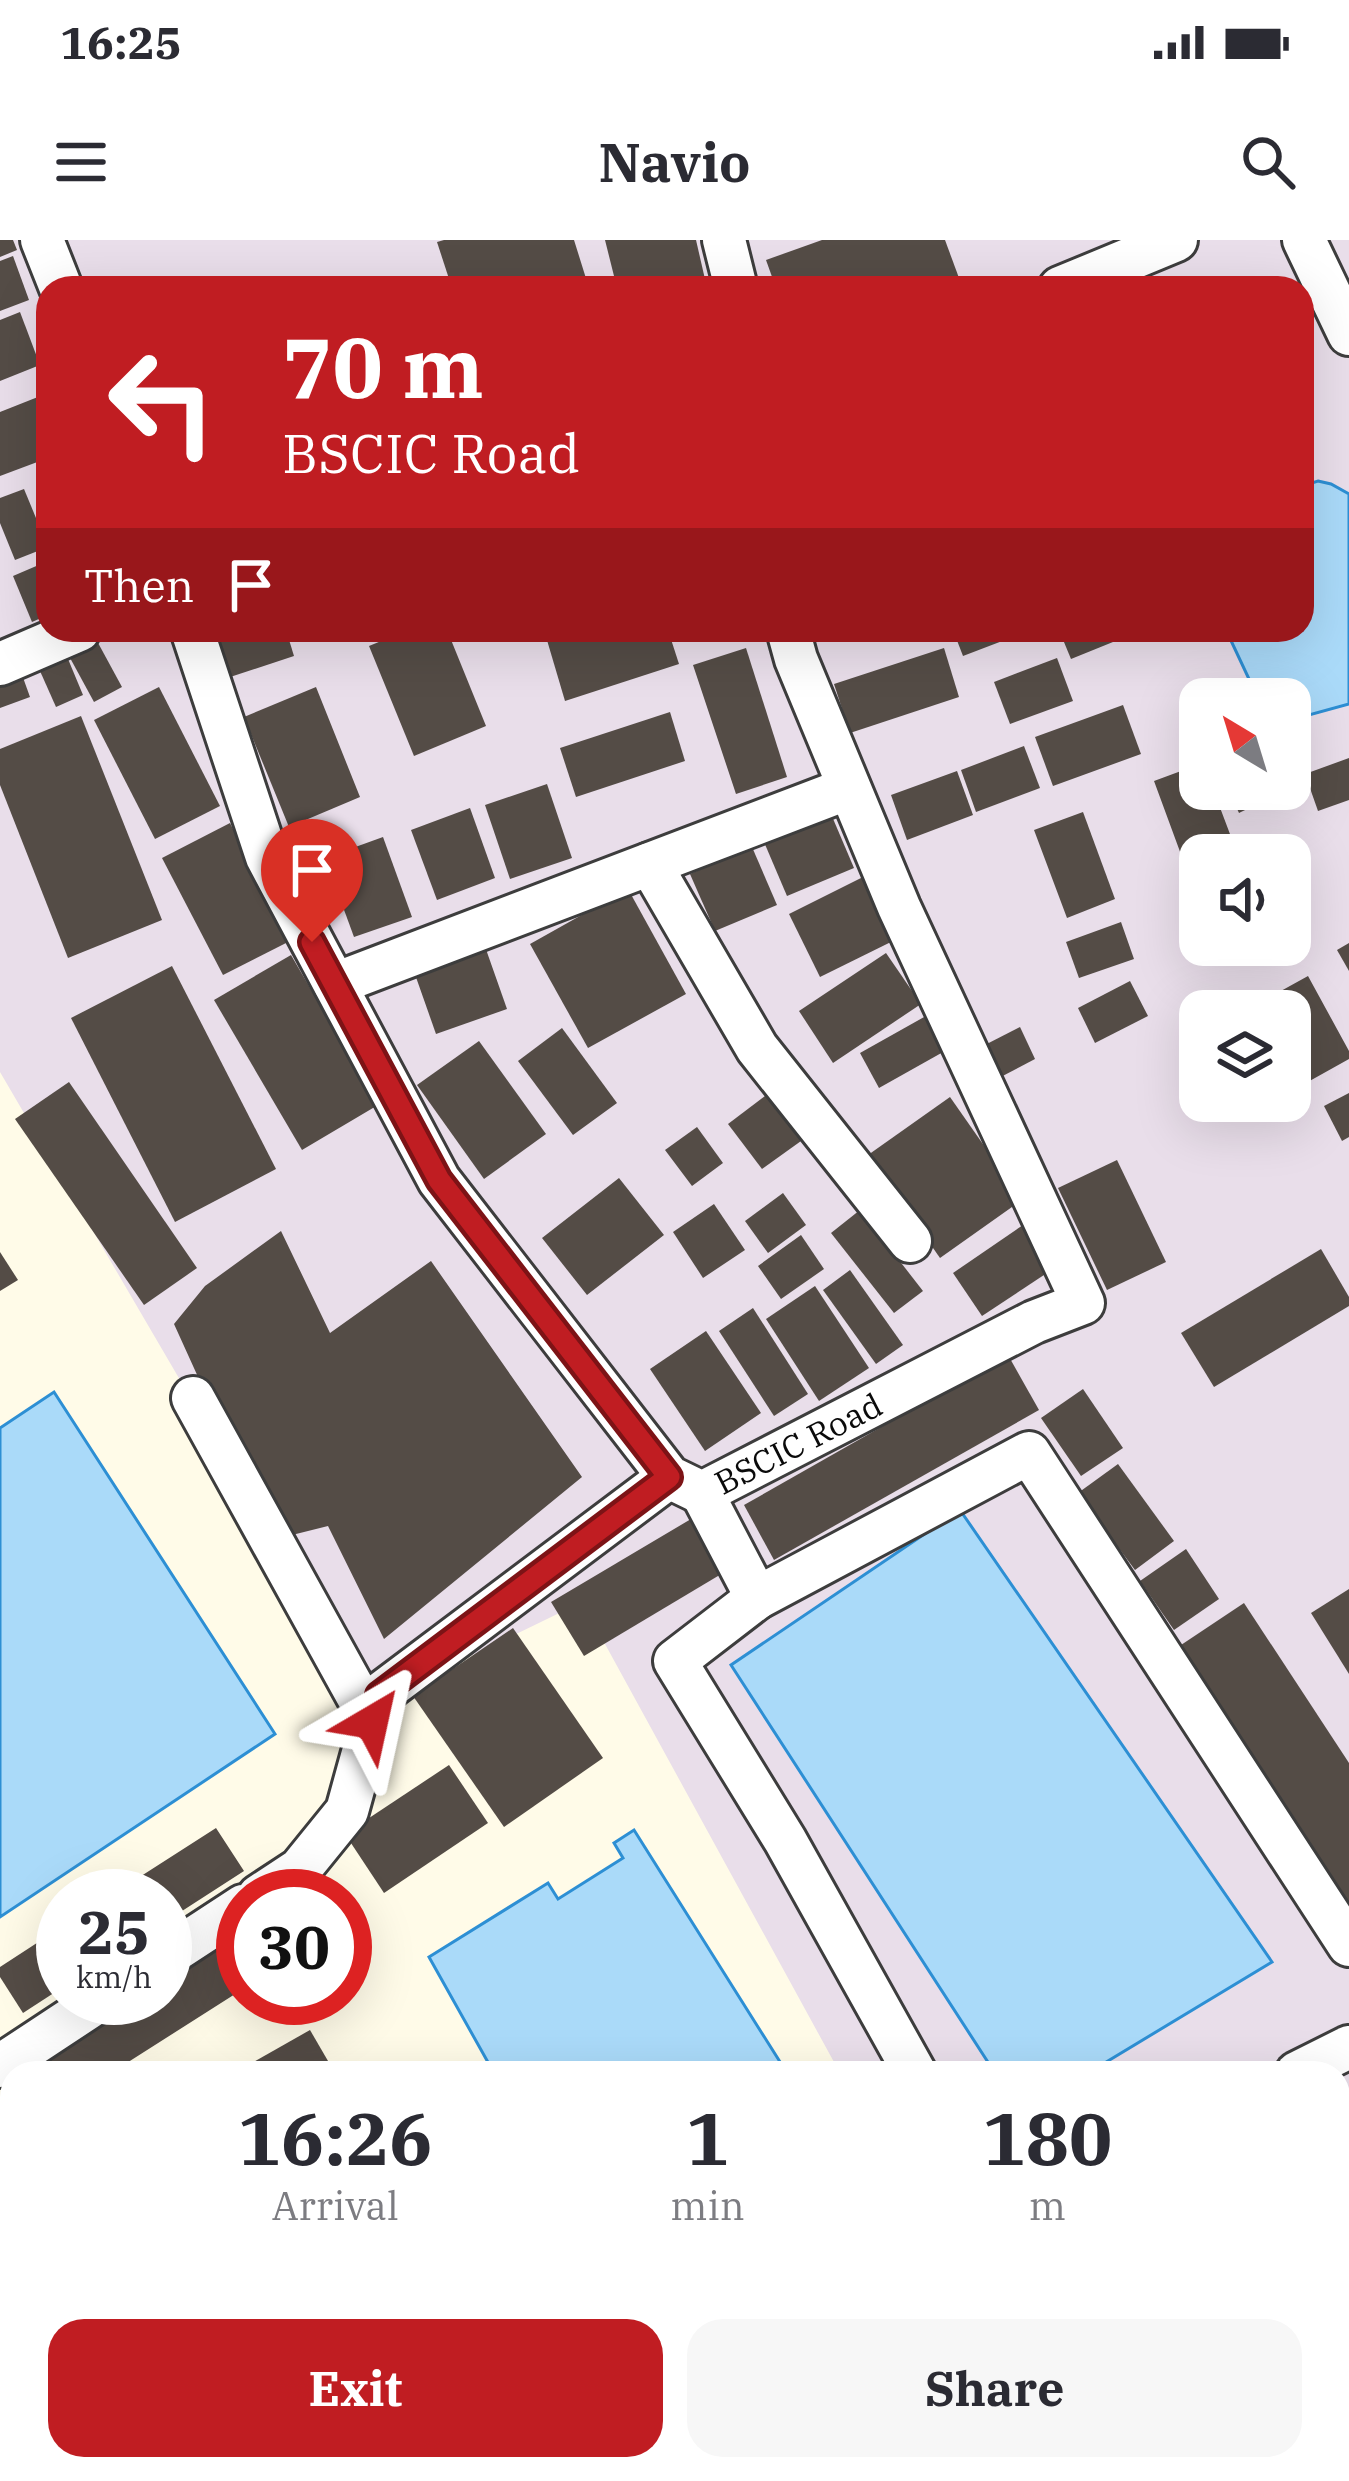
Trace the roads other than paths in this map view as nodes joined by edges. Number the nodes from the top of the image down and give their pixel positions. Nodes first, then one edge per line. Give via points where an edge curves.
1 (42, 240) edge
2 (724, 240) edge
3 (1176, 240) edge
4 (1304, 240) edge
5 (56, 276) edge
6 (733, 276) edge
7 (1089, 276) edge
8 (1349, 334) edge
9 (51, 642) edge
10 (196, 642) edge
11 (791, 642) edge
12 (0, 664) edge
13 (849, 788) junction
14 (650, 864) junction
15 (335, 984) junction
16 (910, 1241) dead end
17 (193, 1398) dead end
18 (685, 1485) junction
19 (757, 1598) junction
20 (372, 1722) junction
21 (300, 1869) edge
22 (1349, 1946) edge
23 (66, 2025) edge
24 (1349, 2047) edge
25 (16, 2061) edge
26 (908, 2061) edge
27 (1321, 2061) edge

1 - 5 street
2 - 6 street
3 - 7 street
4 - 8 street
9 - 12 street
10 - 15 street, BSCIC Road via 267,857
11 - 13 street, BSCIC Road
13 - 14 street
13 - 18 street, BSCIC Road via 1083,1303
14 - 15 street
14 - 16 street via 757,1048
15 - 18 street, BSCIC Road via 439,1180
17 - 20 street
18 - 19 street
18 - 20 street via 379,1695
19 - 22 street via 1029,1453
19 - 26 street via 675,1661
20 - 21 street via 347,1811
23 - 25 street
24 - 27 street

